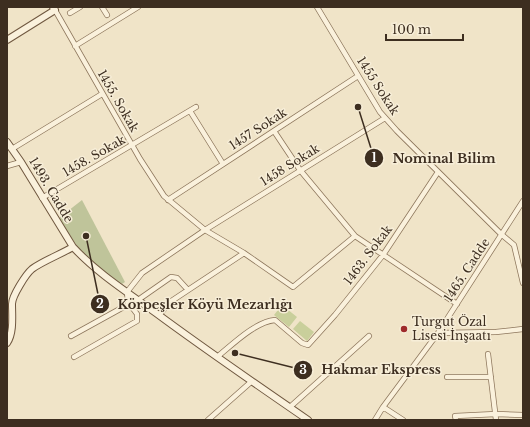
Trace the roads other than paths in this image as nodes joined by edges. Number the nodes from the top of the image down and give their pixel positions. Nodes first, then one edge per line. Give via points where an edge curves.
1 (80, 7) edge
2 (102, 7) edge
3 (138, 7) edge
4 (317, 7) edge
5 (54, 9) edge
6 (70, 13) dead end
7 (107, 15) dead end
8 (7, 40) edge
9 (75, 46) junction
10 (358, 76) junction
11 (102, 94) junction
12 (196, 107) dead end
13 (190, 111) junction
14 (385, 118) junction
15 (274, 131) junction
16 (7, 142) edge
17 (132, 146) junction
18 (12, 149) junction
19 (21, 162) junction
20 (223, 164) junction
21 (7, 166) edge
22 (300, 170) junction
23 (438, 172) junction
24 (42, 198) junction
25 (168, 200) junction
26 (523, 201) edge
27 (205, 230) junction
28 (501, 234) junction
29 (356, 236) junction
30 (73, 247) junction
31 (244, 253) junction
32 (383, 255) junction
33 (523, 283) edge
34 (188, 290) junction
35 (127, 292) junction
36 (138, 300) junction
37 (129, 304) junction
38 (457, 304) junction
39 (159, 315) junction
40 (523, 329) edge
41 (438, 333) junction
42 (71, 336) dead end
43 (369, 336) dead end
44 (7, 343) edge
45 (488, 354) dead end
46 (74, 357) dead end
47 (218, 357) junction
48 (447, 377) dead end
49 (491, 377) junction
50 (252, 381) junction
51 (290, 407) junction
52 (383, 407) junction
53 (496, 414) junction
54 (523, 415) edge
55 (456, 418) edge
56 (208, 420) edge
57 (308, 420) edge
58 (375, 420) edge
59 (404, 420) edge
60 (496, 420) edge

1 - 6 street
2 - 7 street
3 - 9 street
4 - 10 street, 1455 Sokak
5 - 8 street
5 - 9 street, 1455. Sokak
9 - 11 street, 1455. Sokak
10 - 14 street, 1455 Sokak
10 - 15 street, 1457 Sokak
11 - 17 street, 1455. Sokak
11 - 18 street
12 - 13 street, 1458. Sokak
13 - 17 street, 1458. Sokak
13 - 20 street
14 - 22 street, 1458 Sokak
14 - 23 street, 1455 Sokak
15 - 20 street, 1457 Sokak
15 - 22 street
16 - 18 street, 1493. Cadde
17 - 24 street, 1458. Sokak
17 - 25 street, 1455. Sokak
18 - 19 street, 1493. Cadde
19 - 21 street
19 - 24 street, 1493. Cadde
20 - 25 street, 1457 Sokak
22 - 27 street, 1458 Sokak
22 - 29 street
23 - 28 street, 1455 Sokak
23 - 32 street, 1463. Sokak
24 - 30 street, 1493. Cadde
25 - 27 street, 1455. Sokak
26 - 28 street, 1465. Cadde
27 - 31 street, 1455. Sokak
27 - 35 street, 1458 Sokak via 142,273
28 - 33 street, 1455 Sokak via 514,245
28 - 38 street, 1465. Cadde
29 - 31 street, 1455. Sokak via 293,287
29 - 32 street
30 - 35 street, 1493. Cadde via 99,272
30 - 44 street via 31,270 12,301 10,339
31 - 34 street
32 - 38 street
32 - 47 street, 1463. Sokak via 335,316 308,345 302,343 275,320 267,321 240,338
34 - 36 street via 177,278 171,277
34 - 39 street via 170,302
35 - 36 street, 1493. Cadde
35 - 37 street
36 - 39 street, 1493. Cadde
37 - 42 street
37 - 46 street via 137,314 137,321
38 - 41 street, 1465. Cadde
39 - 47 street, 1493. Cadde
40 - 41 street
41 - 52 street, 1465. Cadde
43 - 51 street
45 - 49 street
47 - 50 street, 1493. Cadde
48 - 49 street
49 - 53 street
50 - 51 street, 1493. Cadde
50 - 56 street
51 - 57 street, 1493. Cadde
52 - 58 street, 1465. Cadde
52 - 59 street
53 - 54 street
53 - 55 street
53 - 60 street

